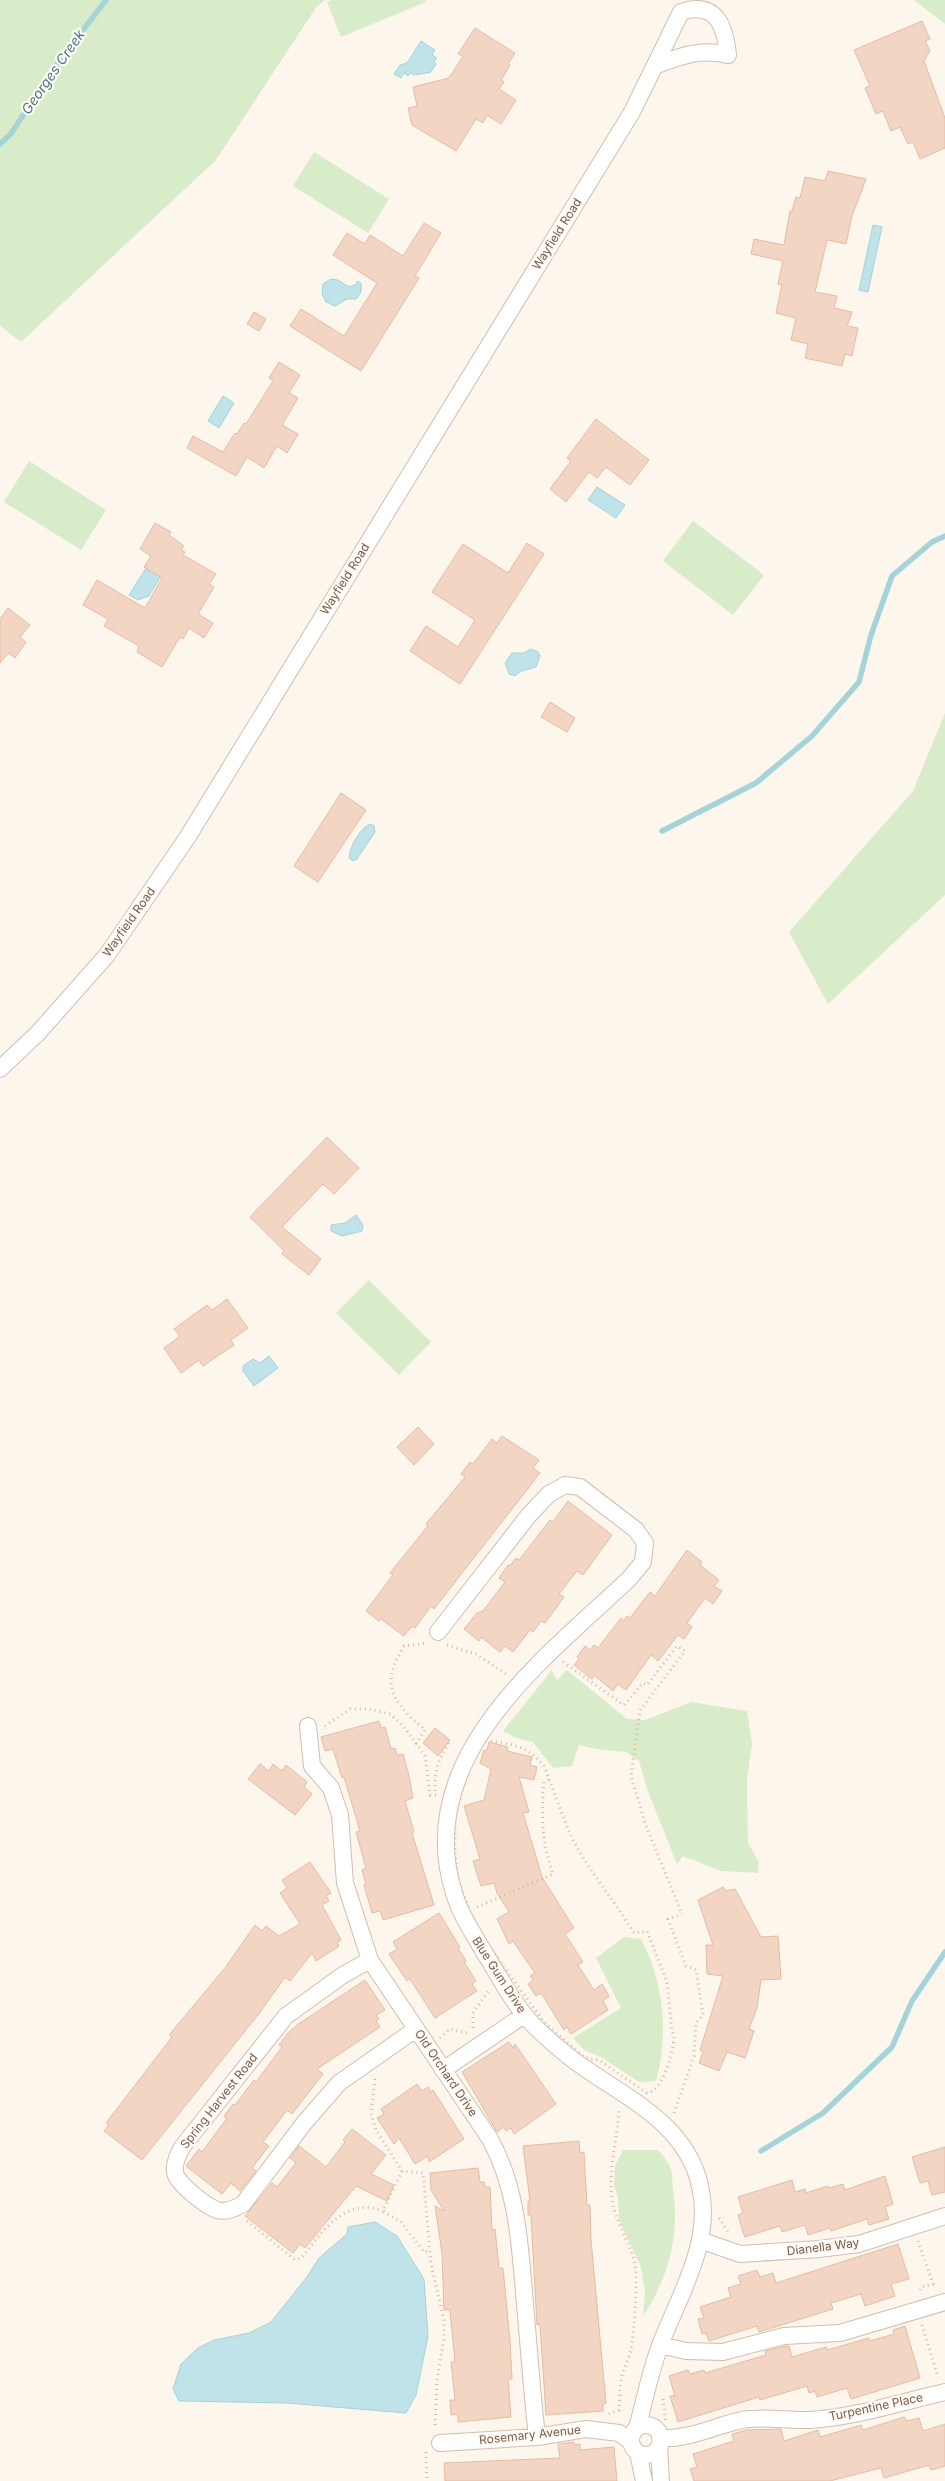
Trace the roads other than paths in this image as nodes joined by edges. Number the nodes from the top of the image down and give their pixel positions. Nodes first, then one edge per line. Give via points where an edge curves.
1 (657, 65) junction
2 (0, 1069) edge
3 (437, 1640) road end
4 (314, 1728) road end
5 (370, 1960) junction
6 (524, 2015) junction
7 (416, 2029) junction
8 (444, 2070) junction
9 (945, 2216) edge
10 (700, 2240) junction
11 (945, 2302) edge
12 (660, 2345) junction
13 (944, 2392) edge
14 (644, 2436) junction
15 (437, 2437) road end
16 (537, 2437) junction
17 (644, 2481) edge
18 (661, 2481) edge

1 - 1 street, Wayfield Road via 681,12 702,6 718,17 724,27 728,55 702,51
1 - 2 street, Wayfield Road via 627,121 186,838 107,955 38,1033
3 - 6 street, Blue Gum Drive via 529,1515 549,1494 565,1486 580,1487 636,1530 645,1543 643,1562 629,1579 518,1672 462,1764 450,1802 446,1829 447,1858 454,1892 467,1924
4 - 5 street, Old Orchard Drive via 312,1766 331,1788 340,1816 345,1883
5 - 7 street, Old Orchard Drive
5 - 7 street, Spring Harvest Road via 286,2016 183,2146 176,2158 175,2173 180,2184 217,2210 236,2209 339,2083
6 - 8 street
6 - 10 street, Blue Gum Drive via 571,2058 660,2119 676,2136 694,2165 701,2187
7 - 8 street, Old Orchard Drive
8 - 16 street, Old Orchard Drive via 495,2149 515,2203
9 - 10 street, Dianella Way via 859,2244 819,2249 740,2254
10 - 12 street, Blue Gum Drive
11 - 12 street via 840,2333 784,2336 723,2352 686,2351
12 - 14 street, Blue Gum Drive via 652,2370 654,2395
13 - 14 street, Turpentine Place via 840,2416 809,2420 771,2417 742,2420 679,2438
14 - 16 street, Rosemary Avenue via 586,2430
14 - 17 street
14 - 18 street, Blue Gum Drive
15 - 16 street, Rosemary Avenue

